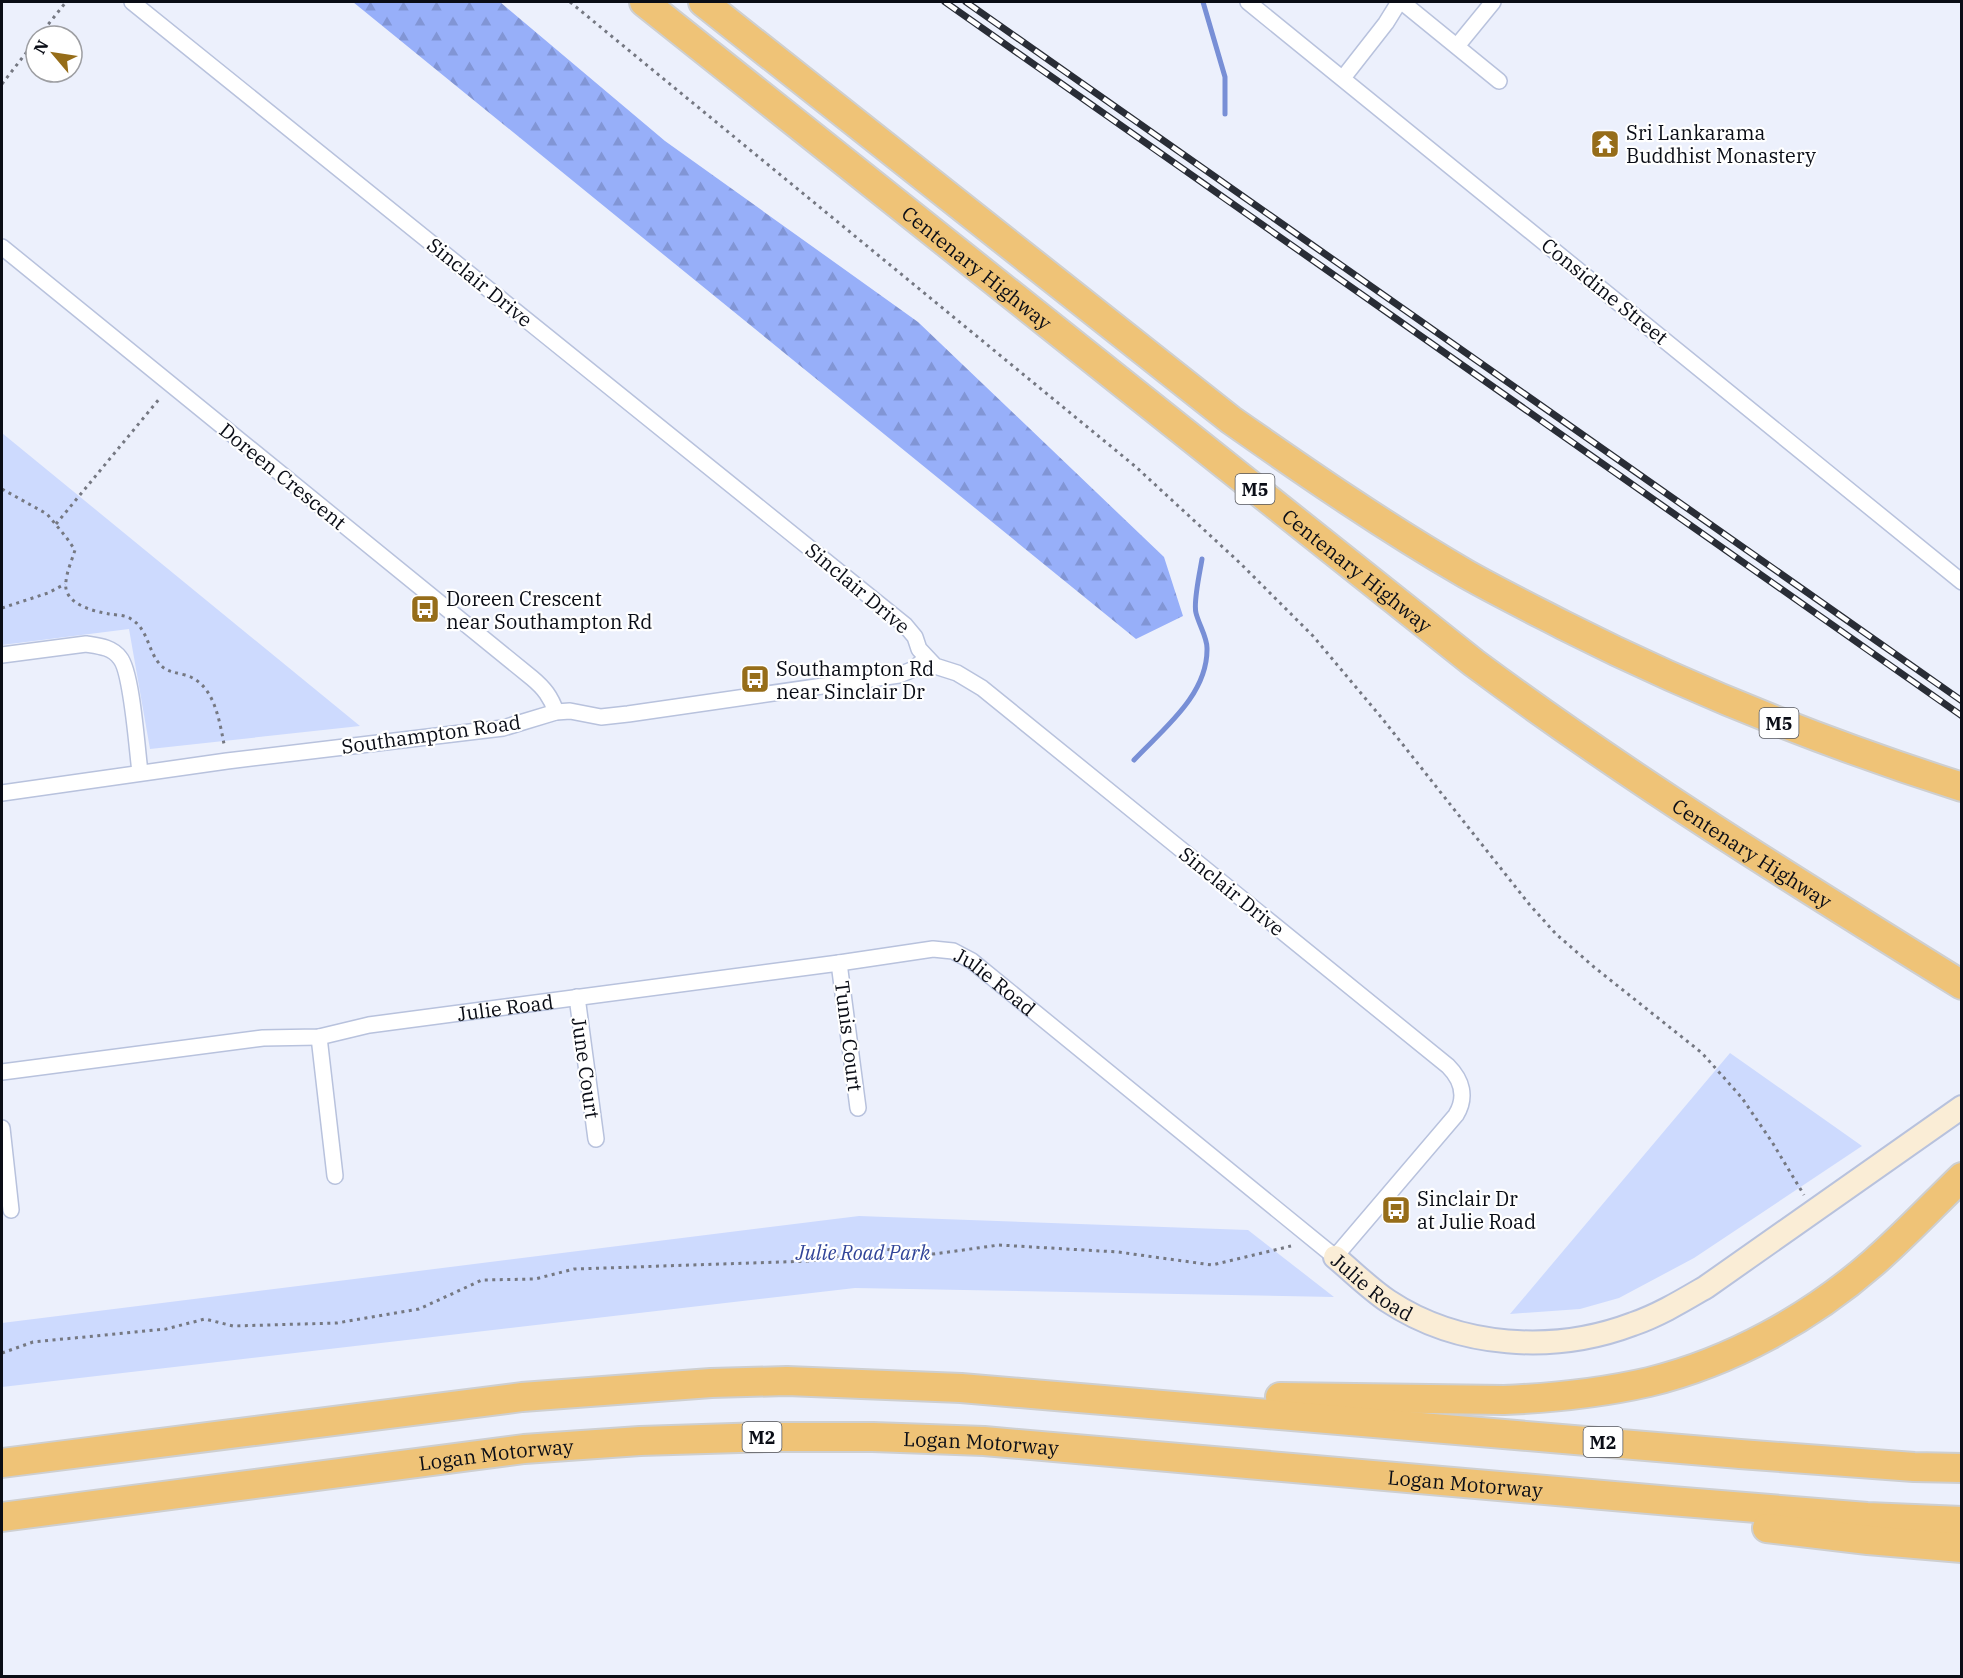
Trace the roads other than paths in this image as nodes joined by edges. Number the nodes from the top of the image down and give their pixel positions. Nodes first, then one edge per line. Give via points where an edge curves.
1 (132, 2) edge
2 (644, 2) edge
3 (704, 2) edge
4 (1248, 2) edge
5 (1400, 2) edge
6 (1492, 2) edge
7 (1457, 46) junction
8 (1343, 78) junction
9 (1500, 81) dead end
10 (2, 247) edge
11 (1962, 582) edge
12 (2, 655) edge
13 (926, 658) junction
14 (556, 712) junction
15 (140, 772) junction
16 (1962, 787) edge
17 (2, 793) edge
18 (839, 963) junction
19 (1962, 985) edge
20 (577, 997) junction
21 (319, 1037) junction
22 (2, 1072) edge
23 (1962, 1107) edge
24 (858, 1108) dead end
25 (2, 1128) edge
26 (596, 1139) dead end
27 (335, 1176) dead end
28 (1962, 1177) edge
29 (11, 1210) dead end
30 (1335, 1257) junction
31 (1245, 1411) junction
32 (2, 1463) edge
33 (1962, 1468) edge
34 (1671, 1501) junction
35 (2, 1517) edge
36 (1962, 1521) edge
37 (1962, 1548) edge

1 - 13 street, Sinclair Drive via 905,625
2 - 19 highway, Centenary Highway / M5 via 1474,663 1638,778
3 - 16 highway, Centenary Highway / M5 via 1231,420 1314,479 1467,575 1601,645 1710,695 1846,748
4 - 8 street, Considine Street
5 - 7 street
5 - 8 street
6 - 7 street
7 - 9 street
8 - 11 street, Considine Street
10 - 14 street, Doreen Crescent via 532,678 548,693
12 - 15 street via 86,644 112,651 124,664 129,683
13 - 14 street, Southampton Road via 899,675 601,717
13 - 30 street, Sinclair Drive via 982,688 1458,1077 1462,1097 1456,1115
14 - 15 street, Southampton Road via 503,728
15 - 17 street, Southampton Road
18 - 20 street, Julie Road
18 - 24 street, Tunis Court
18 - 30 street, Julie Road via 933,949 953,951 972,961
20 - 21 street, Julie Road via 369,1025
20 - 26 street, June Court
21 - 22 street, Julie Road via 262,1038
21 - 27 street
23 - 30 street, Julie Road via 1811,1206 1706,1287 1663,1312 1601,1335 1519,1343 1479,1338 1432,1324 1388,1301
25 - 29 street
28 - 31 highway via 1872,1264 1831,1296 1779,1330 1683,1371 1617,1388 1540,1399 1277,1397
31 - 32 highway, M2 via 961,1388 787,1381 711,1383 522,1397
31 - 33 highway, M2 via 1740,1454
34 - 35 highway, Logan Motorway / M2 via 984,1441 768,1437 524,1449
34 - 36 highway, Logan Motorway / M2
34 - 37 highway via 1694,1519

